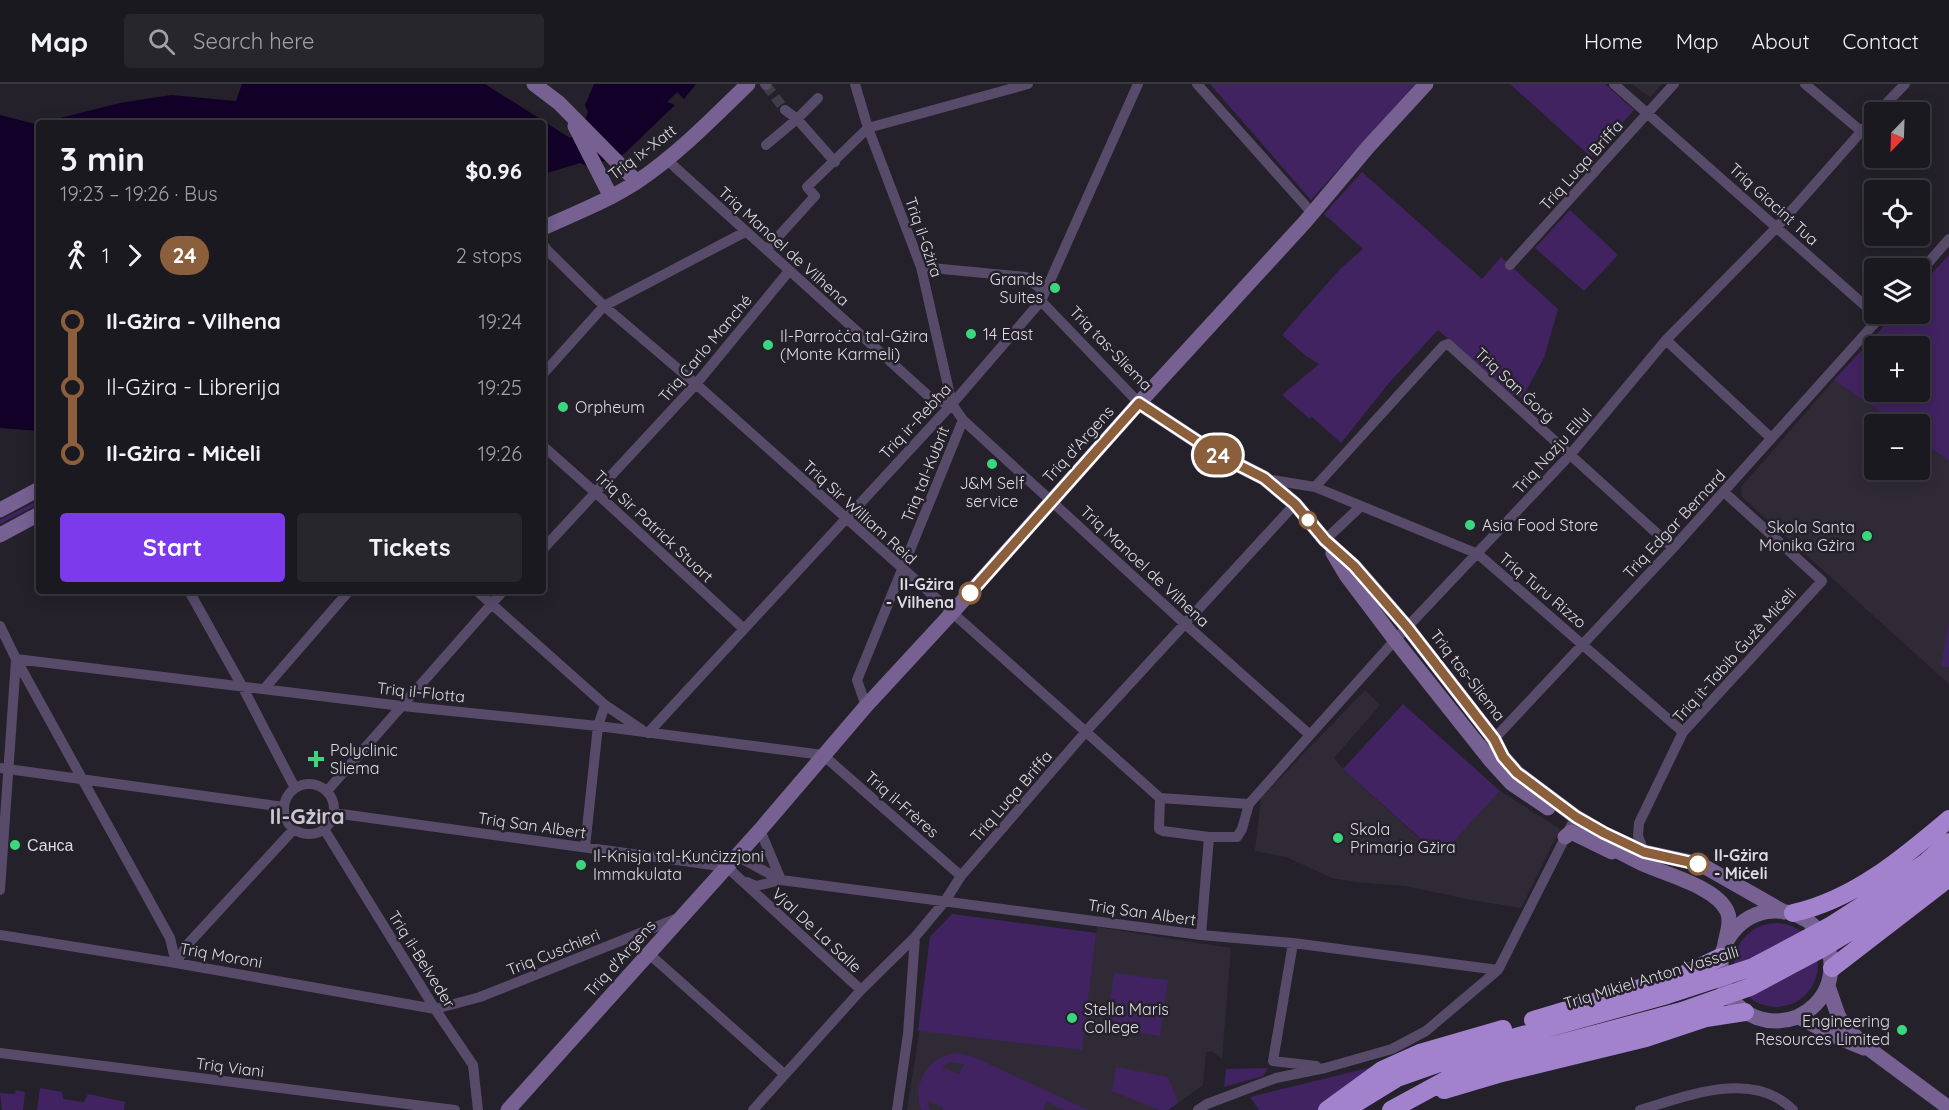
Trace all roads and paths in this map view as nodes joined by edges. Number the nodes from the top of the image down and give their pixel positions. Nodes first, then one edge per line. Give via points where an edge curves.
1 (534, 84) edge
2 (748, 84) edge
3 (855, 84) edge
4 (1028, 84) edge
5 (1138, 84) edge
6 (1197, 84) edge
7 (1426, 84) edge
8 (1614, 84) edge
9 (1674, 84) edge
10 (1805, 84) edge
11 (1905, 84) edge
12 (818, 98) dead end
13 (1888, 102) edge
14 (785, 110) tunnel mouth
15 (1648, 114) junction
16 (570, 116) junction
17 (797, 119) junction
18 (868, 128) junction
19 (1864, 128) edge
20 (1861, 131) junction
21 (766, 145) dead end
22 (666, 159) junction
23 (835, 162) junction
24 (637, 182) junction
25 (611, 197) junction
26 (1312, 213) junction
27 (546, 227) edge
28 (1777, 227) junction
29 (745, 232) junction
30 (1949, 239) edge
31 (767, 249) junction
32 (546, 250) edge
33 (1930, 261) edge
34 (1510, 265) dead end
35 (921, 267) junction
36 (789, 271) junction
37 (1041, 301) junction
38 (1864, 301) edge
39 (604, 306) junction
40 (1874, 324) edge
41 (1666, 340) junction
42 (546, 371) edge
43 (696, 384) junction
44 (1139, 403) junction
45 (952, 404) junction
46 (963, 420) junction
47 (1771, 438) junction
48 (546, 449) edge
49 (1570, 455) junction
50 (1264, 478) junction
51 (1315, 487) junction
52 (36, 491) edge
53 (1724, 492) junction
54 (596, 493) junction
55 (1052, 500) junction
56 (1295, 504) junction
57 (1361, 506) junction
58 (0, 510) edge
59 (36, 516) edge
60 (845, 519) junction
61 (0, 535) edge
62 (1325, 540) junction
63 (546, 546) edge
64 (1673, 548) junction
65 (1478, 554) junction
66 (902, 570) junction
67 (191, 594) edge
68 (346, 594) edge
69 (480, 594) edge
70 (500, 594) edge
71 (491, 603) junction
72 (951, 614) junction
73 (1184, 623) junction
74 (0, 626) edge
75 (1407, 627) junction
76 (744, 630) junction
77 (1395, 640) junction
78 (1582, 644) junction
79 (16, 659) junction
80 (242, 686) junction
81 (264, 688) junction
82 (605, 705) junction
83 (402, 706) junction
84 (866, 706) junction
85 (598, 726) junction
86 (1086, 732) junction
87 (1683, 732) junction
88 (648, 734) junction
89 (1310, 735) junction
90 (1494, 739) junction
91 (1481, 749) junction
92 (824, 755) junction
93 (5, 768) edge
94 (81, 778) junction
95 (295, 788) junction
96 (327, 791) junction
97 (1160, 798) junction
98 (1249, 804) junction
99 (284, 807) junction
100 (334, 813) junction
101 (1949, 819) edge
102 (294, 829) junction
103 (324, 829) junction
104 (760, 830) junction
105 (1569, 830) junction
106 (1209, 837) junction
107 (1949, 842) edge
108 (585, 847) junction
109 (1643, 858) junction
110 (1949, 861) edge
111 (732, 862) junction
112 (961, 876) junction
113 (739, 878) junction
114 (1949, 878) edge
115 (781, 880) junction
116 (0, 890) edge
117 (945, 901) junction
118 (1788, 912) junction
119 (681, 917) junction
120 (1201, 934) junction
121 (0, 935) edge
122 (915, 937) junction
123 (1293, 943) junction
124 (1723, 950) junction
125 (648, 953) junction
126 (176, 963) junction
127 (1832, 968) junction
128 (1498, 970) junction
129 (1828, 986) junction
130 (861, 990) junction
131 (435, 1010) junction
132 (1745, 1012) junction
133 (1799, 1017) junction
134 (1872, 1051) junction
135 (0, 1053) edge
136 (1325, 1068) junction
137 (784, 1074) junction
138 (1410, 1100) junction
139 (1949, 1108) edge
140 (455, 1110) edge
141 (478, 1110) edge
142 (508, 1110) edge
143 (753, 1110) edge
144 (897, 1110) edge
145 (1198, 1110) edge
146 (1327, 1110) edge
147 (1345, 1110) edge
148 (1390, 1110) edge
149 (1640, 1110) edge
150 (1793, 1110) edge

1 - 16 main road
2 - 22 main road, Triq ix-Xatt
3 - 18 street, Triq il-Gżira
4 - 18 street
5 - 37 street, Triq ir-Rebħa
6 - 26 street
7 - 26 main road, Triq d'Argens
8 - 15 street, Triq Giacint Tua
9 - 15 street, Triq Luqa Briffa
10 - 20 street
11 - 13 street
12 - 17 street
14 - 17 street
15 - 28 street, Triq Giacint Tua
15 - 34 street, Triq Luqa Briffa
16 - 24 main road
16 - 25 main road
17 - 21 street
17 - 23 street
18 - 23 street
18 - 35 street, Triq il-Gżira
19 - 20 street, Triq Nazju Ellul
20 - 28 street, Triq Nazju Ellul
22 - 24 main road, Triq ix-Xatt
22 - 29 street, Triq Manoel de Vilhena
23 - 31 street via 807,187 815,196
24 - 25 main road, Triq ix-Xatt
25 - 27 main road, Triq ix-Xatt
26 - 44 main road, Triq d'Argens
28 - 38 street, Triq Giacint Tua
28 - 41 street, Triq Nazju Ellul
29 - 31 street, Triq Manoel de Vilhena
29 - 39 street
30 - 33 street
31 - 36 street, Triq Manoel de Vilhena
32 - 39 street, Triq Sir William Reid
35 - 37 street, Triq tas-Sliema via 1026,277 1041,289
35 - 45 street, Triq il-Gżira
36 - 43 street, Triq Carlo Manché
36 - 45 street, Triq Manoel de Vilhena via 933,400
37 - 44 street, Triq tas-Sliema
37 - 45 street, Triq ir-Rebħa
39 - 42 street
39 - 43 street, Triq Sir William Reid
40 - 47 street, Triq Edgar Bernard
41 - 47 street
41 - 49 street, Triq Nazju Ellul
43 - 54 street, Triq Carlo Manché
43 - 60 street, Triq Sir William Reid
44 - 50 main road, Triq tas-Sliema via 1215,453
44 - 55 main road, Triq d'Argens
45 - 46 street, Triq Manoel de Vilhena
45 - 60 street, Triq ir-Rebħa
46 - 55 street, Triq Manoel de Vilhena
46 - 66 street, Triq tal-Kubrit
47 - 53 street, Triq Edgar Bernard
48 - 54 street, Triq Sir Patrick Stuart
49 - 51 street, Triq San Ġorġ via 1448,344
49 - 64 street, Triq San Ġorġ
49 - 65 street, Triq Nazju Ellul
50 - 51 street, Triq Turu Rizzo
50 - 56 main road, Triq tas-Sliema
51 - 57 street, Triq Turu Rizzo
52 - 58 main road
53 - 64 street, Triq Edgar Bernard
53 - 87 street, Triq it-Tabib Ġużè Miċeli via 1822,581
54 - 63 street, Triq Carlo Manché
54 - 76 street, Triq Sir Patrick Stuart
55 - 72 main road, Triq d'Argens
55 - 73 street, Triq Manoel de Vilhena
56 - 62 main road, Triq tas-Sliema
56 - 73 street, Triq Luqa Briffa
57 - 62 street
57 - 65 street, Triq Turu Rizzo
59 - 61 main road
60 - 66 street, Triq Sir William Reid
60 - 76 street, Triq ir-Rebħa
62 - 75 main road, Triq tas-Sliema via 1354,566
62 - 77 main road, Triq tas-Sliema
64 - 78 street, Triq Edgar Bernard
65 - 75 street, Triq Nazju Ellul
65 - 78 street, Triq Turu Rizzo
66 - 72 street, Triq Sir William Reid
66 - 84 street, Triq tal-Kubrit via 857,680
67 - 80 street
68 - 81 street
69 - 71 street
70 - 71 street
71 - 82 street
71 - 83 street
72 - 84 main road, Triq d'Argens
72 - 86 street, Triq Sir William Reid
73 - 86 street, Triq Luqa Briffa
73 - 89 street, Triq Manoel de Vilhena
74 - 79 street
75 - 77 street, Triq Nazju Ellul
75 - 90 main road, Triq tas-Sliema
76 - 88 street, Triq ir-Rebħa
77 - 89 street, Triq Nazju Ellul
77 - 91 main road, Triq tas-Sliema
78 - 87 street, Triq Turu Rizzo
78 - 90 street, Triq Edgar Bernard
79 - 80 street, Triq il-Flotta
79 - 93 street
79 - 94 street
80 - 81 street, Triq il-Flotta
80 - 95 street
81 - 83 street, Triq il-Flotta
82 - 85 street
82 - 88 street
83 - 85 street, Triq il-Flotta
83 - 96 street
84 - 92 main road, Triq d'Argens
85 - 88 street, Triq il-Flotta
85 - 108 street
86 - 97 street, Triq Sir William Reid
86 - 112 street, Triq Luqa Briffa
87 - 109 street, Triq it-Tabib Ġużè Miċeli via 1639,823
88 - 92 street, Triq il-Flotta
89 - 98 street, Triq Nazju Ellul
90 - 91 street, Triq Edgar Bernard
90 - 109 main road, Triq tas-Sliema via 1517,773 1576,817
91 - 105 main road, Triq tas-Sliema via 1511,783
92 - 104 main road, Triq d'Argens
92 - 112 street, Triq il-Frères
93 - 94 street
93 - 116 street
94 - 99 street
94 - 126 street via 170,938
95 - 96 street via 312,784
95 - 99 street
96 - 100 street
97 - 98 street
97 - 106 street via 1159,829
98 - 106 street via 1237,837
99 - 102 street
100 - 103 street
100 - 108 street, Triq San Albert
101 - 118 highway via 1887,868 1847,892 1816,908
102 - 103 street via 309,834
102 - 126 street via 187,945
103 - 131 street, Triq il-Belveder
104 - 111 main road, Triq d'Argens
104 - 115 street
105 - 109 main road, Triq tas-Sliema
105 - 128 street
106 - 120 street
107 - 147 highway, Triq Mikiel Anton Vassalli via 1926,862 1830,926 1753,967 1628,1007 1505,1040 1397,1078
108 - 111 street, Triq San Albert
109 - 118 main road, Triq tas-Sliema via 1700,864
109 - 124 main road, Triq tas-Sliema via 1701,888 1726,909 1730,920
110 - 138 highway via 1893,906 1750,987 1682,1011 1468,1068
111 - 113 street, Vjal De La Salle
111 - 115 street, Triq San Albert
111 - 119 main road, Triq d'Argens
112 - 117 street, Triq Luqa Briffa
113 - 115 street, Triq San Albert via 756,886
113 - 130 street, Vjal De La Salle
114 - 127 highway
115 - 117 street, Triq San Albert
117 - 120 street, Triq San Albert
117 - 122 street, Triq Luqa Briffa
118 - 124 main road via 1758,914 1738,925
118 - 127 main road via 1813,925 1827,944
119 - 125 main road, Triq d'Argens
119 - 131 street, Triq Cuschieri via 480,997
120 - 123 street, Triq San Albert
121 - 126 street, Triq Moroni
122 - 130 street, Triq Luqa Briffa
122 - 144 street via 908,1034
123 - 128 street, Triq San Albert
123 - 136 street via 1273,1060
124 - 132 main road via 1721,978 1730,997
124 - 146 highway via 1683,975 1420,1053 1382,1070
125 - 137 street
125 - 142 main road, Triq d'Argens
126 - 131 street, Triq Moroni
127 - 129 main road
128 - 136 street via 1426,1031 1392,1049
129 - 133 main road via 1817,1004
129 - 134 main road via 1840,1020
130 - 137 street, Triq Luqa Briffa
131 - 141 street, Triq il-Belveder via 473,1065
132 - 133 main road via 1770,1022
132 - 138 highway via 1706,1018 1647,1038
133 - 134 main road
134 - 139 main road
135 - 140 street, Triq Viani
136 - 145 street via 1276,1078
137 - 143 street, Triq Luqa Briffa
138 - 148 highway
149 - 150 street via 1703,1092 1733,1089 1770,1094

